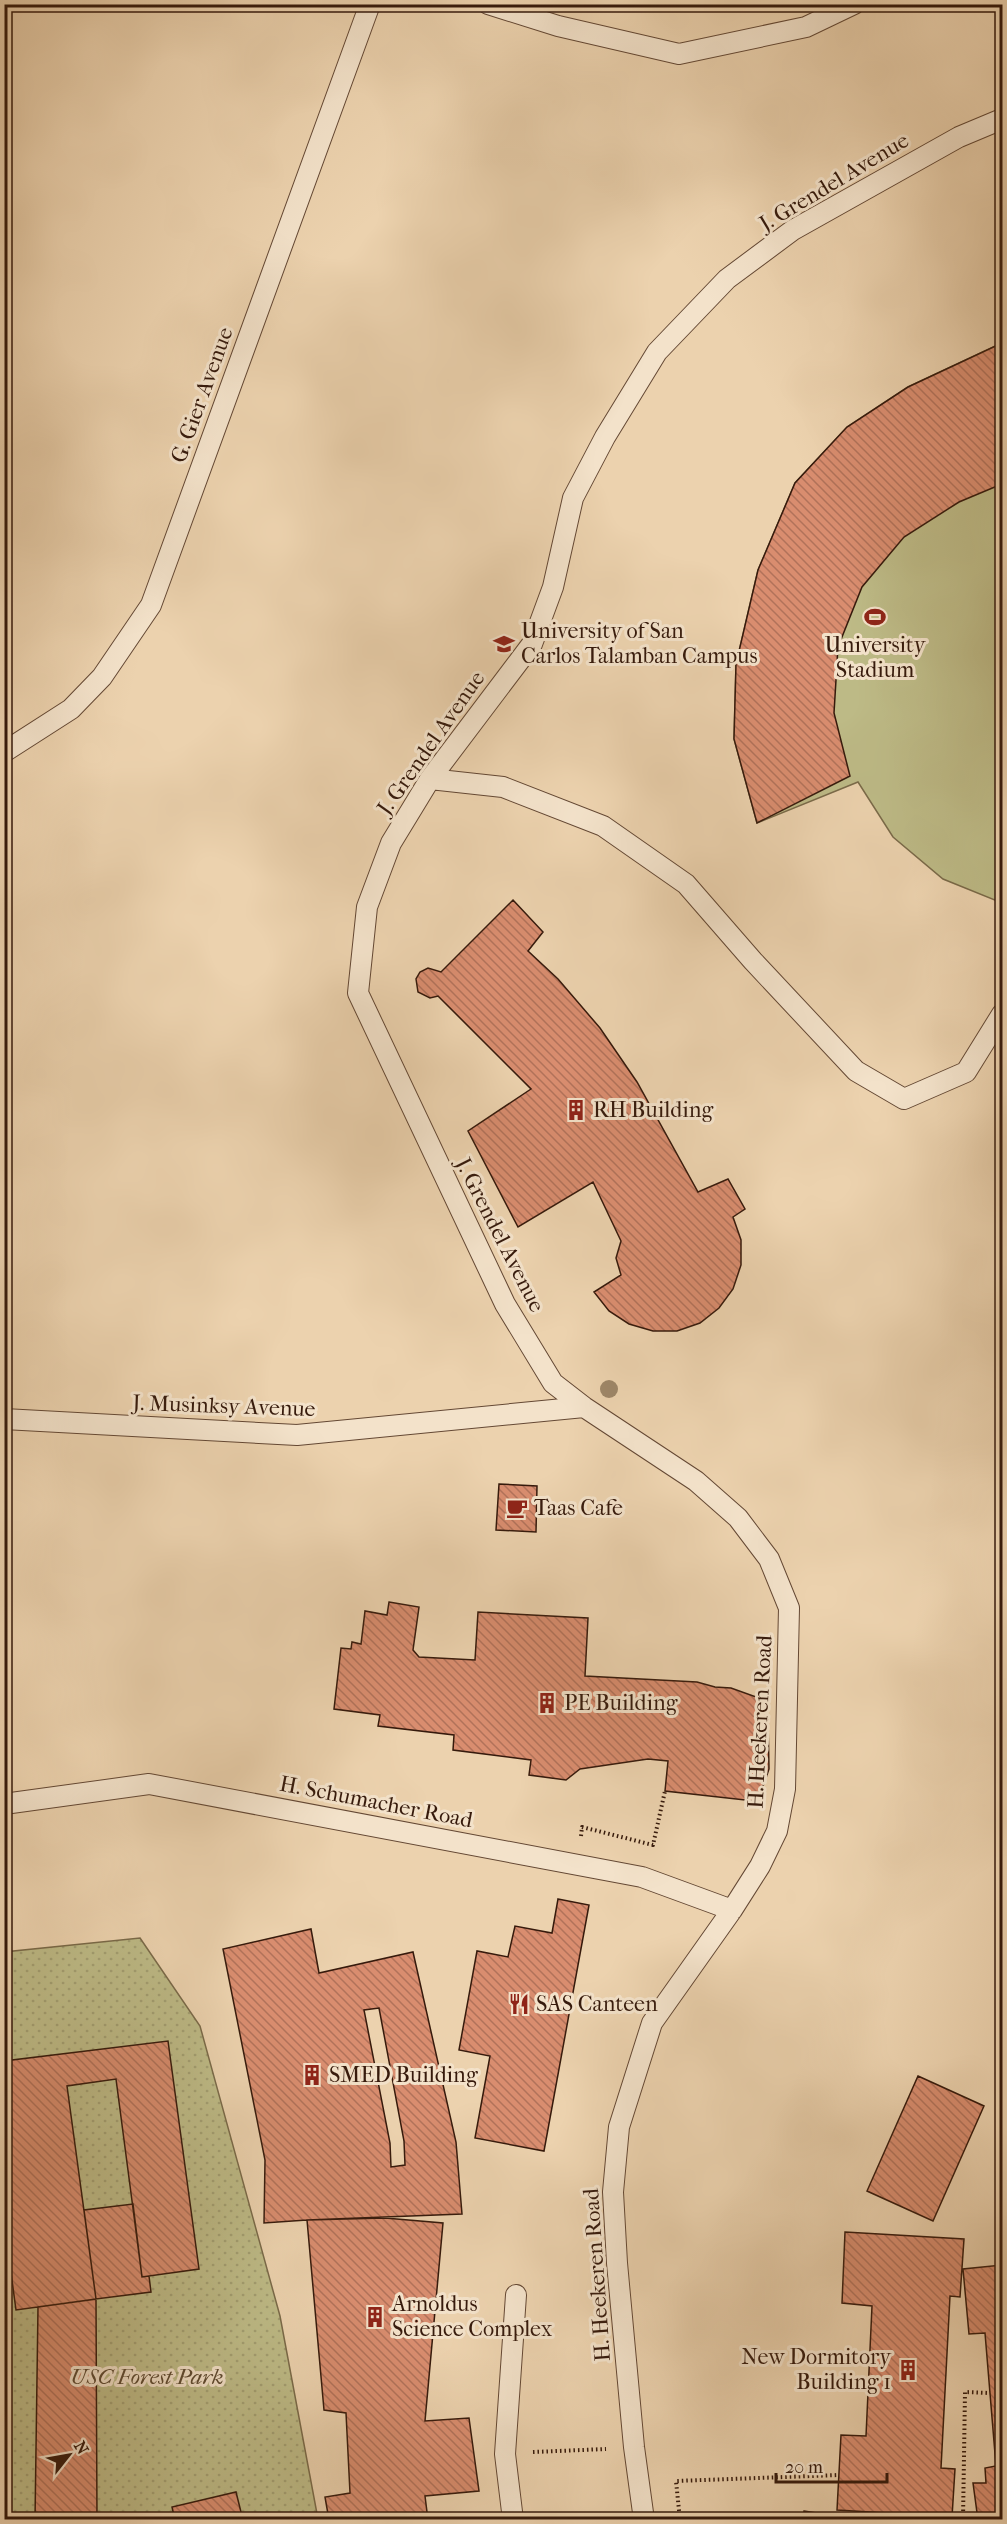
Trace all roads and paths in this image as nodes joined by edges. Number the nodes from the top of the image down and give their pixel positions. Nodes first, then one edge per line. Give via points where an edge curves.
1 (369, 4) edge
2 (488, 4) edge
3 (854, 4) edge
4 (1002, 119) edge
5 (4, 752) edge
6 (430, 779) junction
7 (1002, 1014) edge
8 (584, 1407) junction
9 (4, 1419) edge
10 (665, 1791) dead end
11 (4, 1804) edge
12 (582, 1827) dead end
13 (732, 1910) junction
14 (516, 2295) dead end
15 (990, 2393) dead end
16 (634, 2447) junction
17 (505, 2454) junction
18 (839, 2475) dead end
19 (513, 2520) edge
20 (644, 2520) edge
21 (681, 2520) edge
22 (963, 2520) edge

1 - 5 lane, G. Gier Avenue via 151,605 102,676 71,709
2 - 3 lane via 558,26 679,54 806,27
4 - 6 lane, J. Grendel Avenue via 959,137 793,230 727,279 657,352 573,498 553,586 532,644
6 - 7 lane via 503,787 603,826 686,884 856,1071 904,1099 966,1072
6 - 8 lane, J. Grendel Avenue via 391,843 367,907 357,993 505,1304 553,1383
8 - 9 lane, J. Musinksy Avenue via 297,1435
8 - 13 lane, H. Heekeren Road via 696,1481 738,1518 769,1559 789,1608 785,1789 777,1831
10 - 12 path via 653,1845
11 - 13 lane, H. Schumacher Road via 149,1784 642,1877
13 - 16 lane, H. Heekeren Road via 652,2024 619,2127 613,2192
14 - 17 lane
15 - 22 path via 965,2392
16 - 17 path
16 - 20 lane, H. Heekeren Road
17 - 19 lane
18 - 21 path via 676,2481

